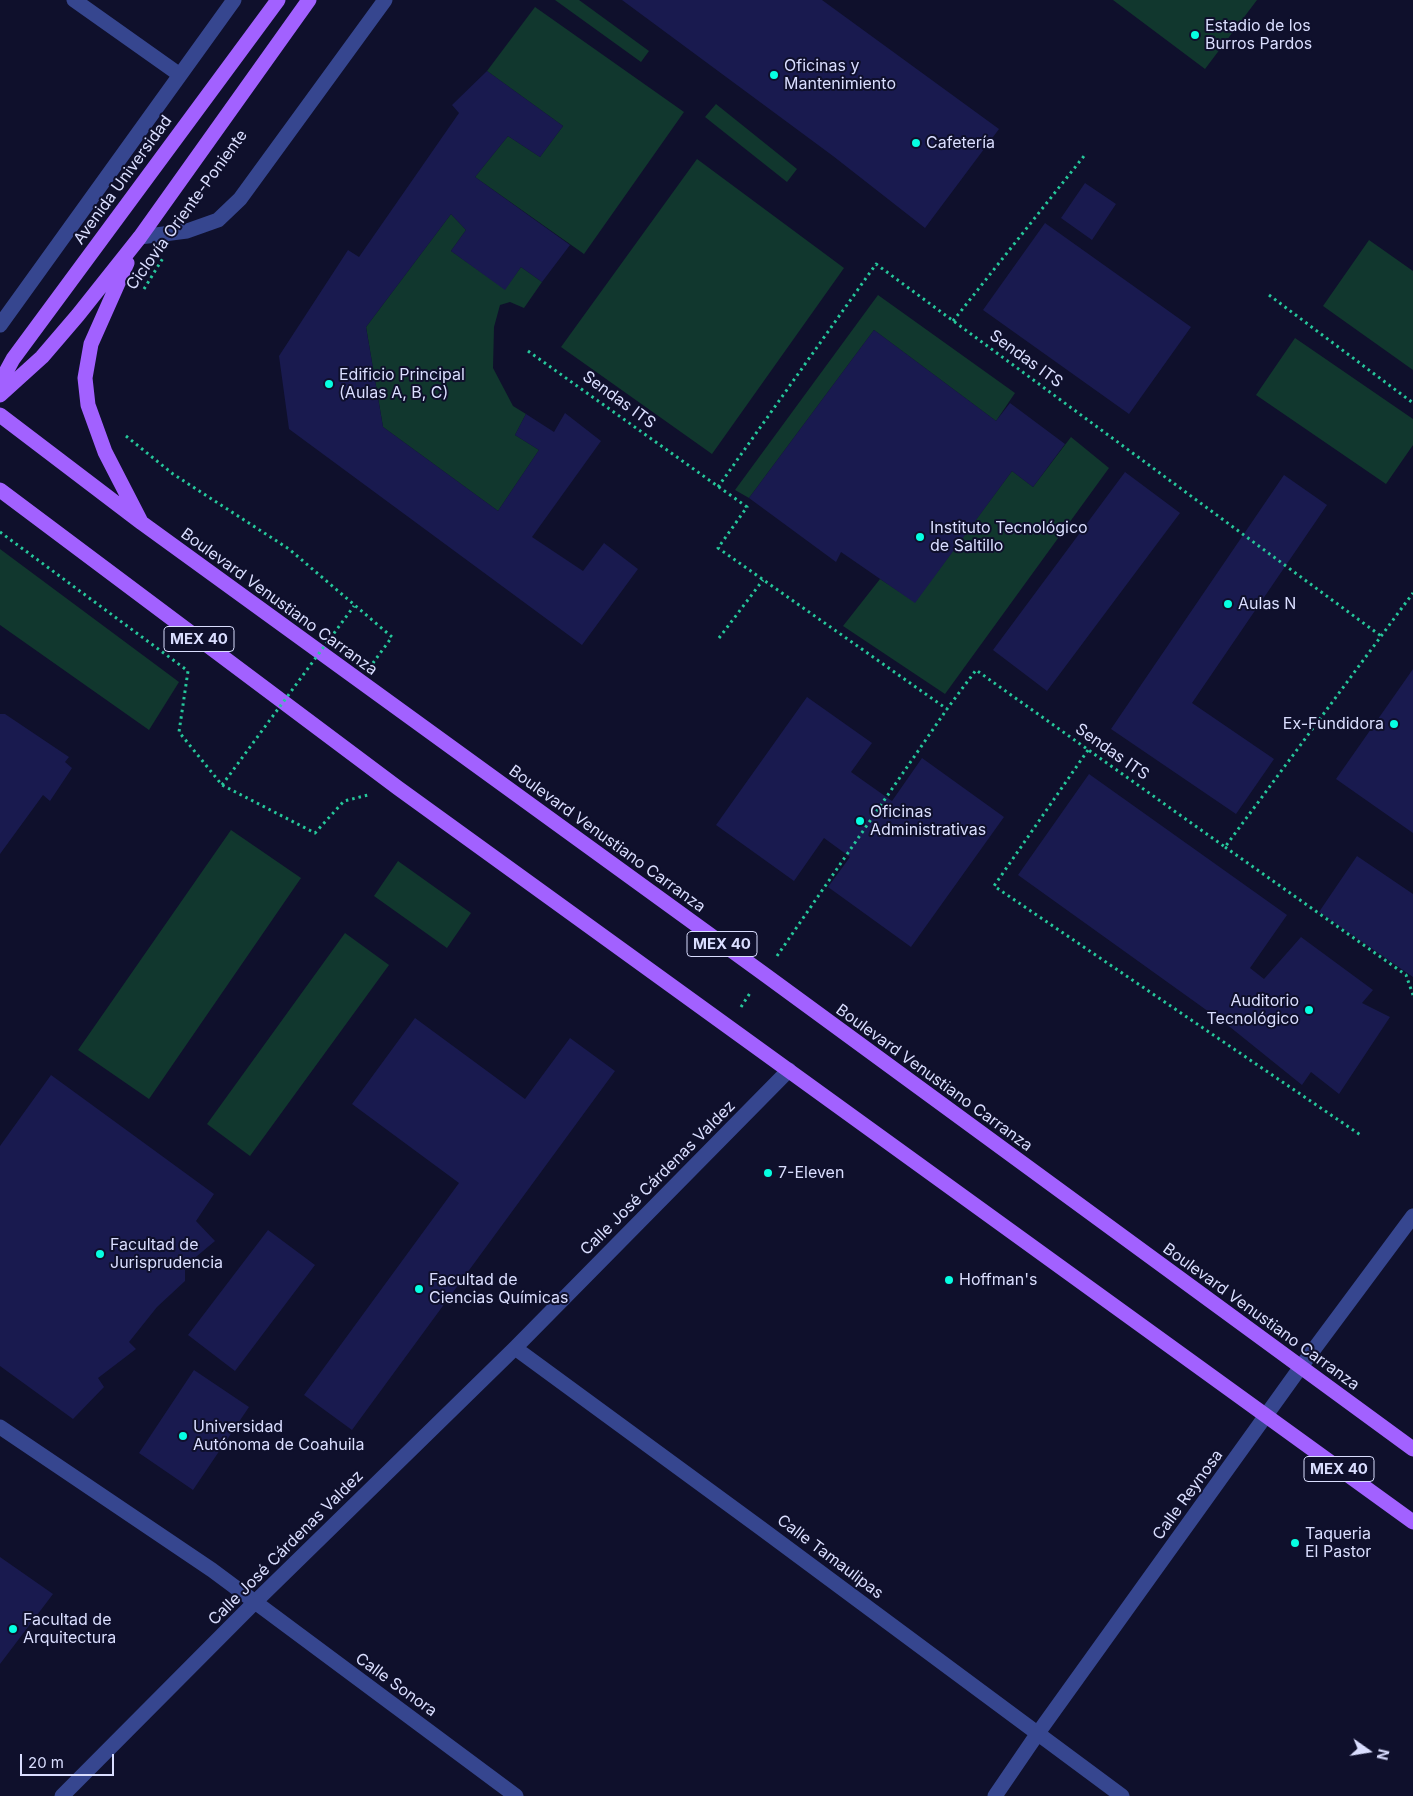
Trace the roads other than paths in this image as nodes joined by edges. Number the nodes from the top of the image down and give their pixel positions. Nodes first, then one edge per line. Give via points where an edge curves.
1 (74, 0) edge
2 (234, 0) edge
3 (278, 0) edge
4 (309, 0) edge
5 (385, 0) edge
6 (180, 74) junction
7 (140, 237) junction
8 (0, 325) edge
9 (0, 383) edge
10 (0, 395) edge
11 (0, 415) edge
12 (0, 490) edge
13 (142, 524) junction
14 (789, 1070) junction
15 (1413, 1216) edge
16 (514, 1348) junction
17 (1300, 1368) junction
18 (1265, 1416) junction
19 (0, 1427) edge
20 (1413, 1449) edge
21 (1413, 1522) edge
22 (254, 1603) junction
23 (1038, 1733) junction
24 (62, 1796) edge
25 (516, 1796) edge
26 (994, 1796) edge
27 (1122, 1796) edge

1 - 6 street
2 - 6 street, Avenida Universidad
3 - 9 main road, Avenida Universidad via 13,359
4 - 7 main road
5 - 7 street via 240,199 218,220 187,231
6 - 8 street, Avenida Universidad
7 - 10 main road via 42,357
7 - 13 main road via 91,344 84,378 88,405 105,452
11 - 13 main road, Boulevard Venustiano Carranza / MEX 40
12 - 14 main road, MEX 40 via 398,788
13 - 17 main road, Boulevard Venustiano Carranza / MEX 40 via 764,974
14 - 16 street, Calle José Cárdenas Valdez
14 - 18 main road, MEX 40
15 - 17 street, Calle Reynosa
16 - 22 street, Calle José Cárdenas Valdez
16 - 23 street, Calle Tamaulipas
17 - 18 street, Calle Reynosa
17 - 20 main road, Boulevard Venustiano Carranza / MEX 40
18 - 21 main road, MEX 40
18 - 23 street, Calle Reynosa
19 - 22 street, Calle Sonora via 212,1570
22 - 24 street, Calle José Cárdenas Valdez
22 - 25 street, Calle Sonora
23 - 26 street, Calle Reynosa
23 - 27 street, Calle Tamaulipas

